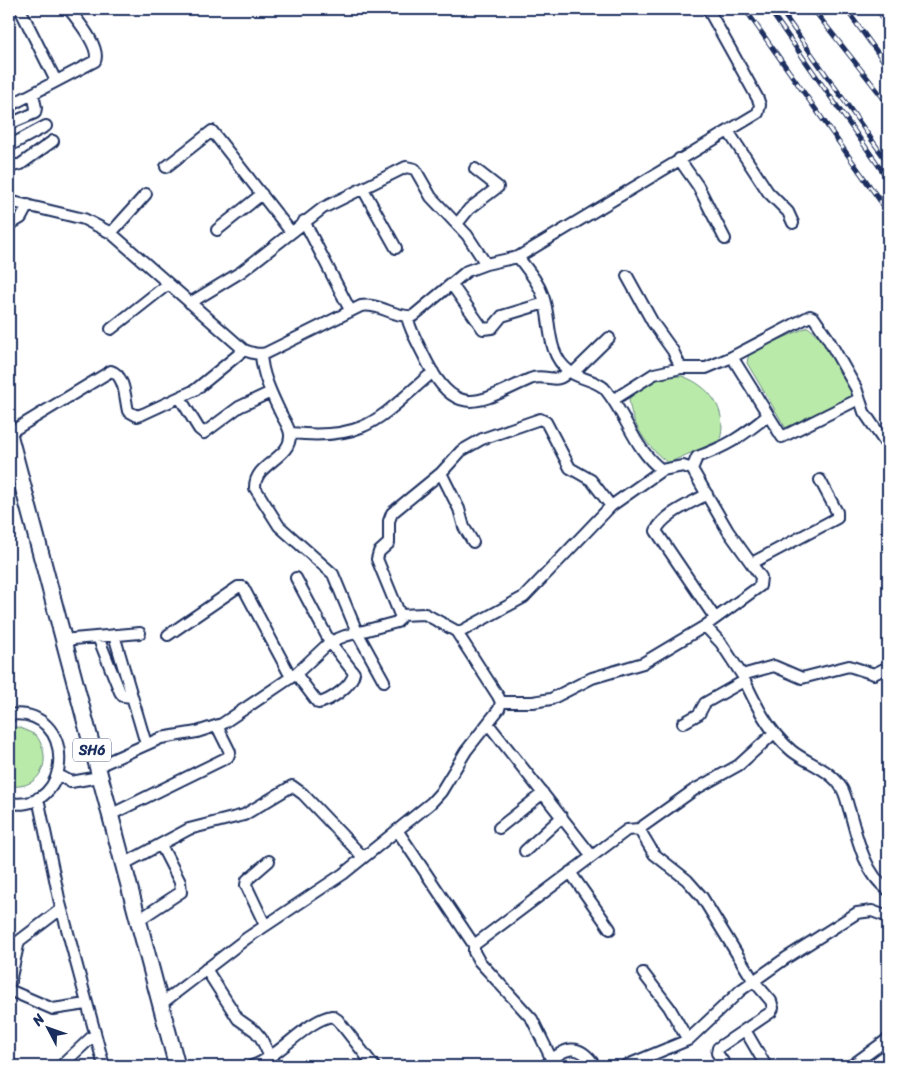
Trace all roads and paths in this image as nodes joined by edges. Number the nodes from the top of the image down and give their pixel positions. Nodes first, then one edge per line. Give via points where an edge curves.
1 (20, 9) edge
2 (69, 9) edge
3 (708, 9) edge
4 (56, 81) junction
5 (33, 94) junction
6 (9, 106) edge
7 (9, 124) edge
8 (46, 126) dead end
9 (728, 131) junction
10 (52, 141) dead end
11 (9, 146) edge
12 (679, 159) junction
13 (9, 167) edge
14 (166, 167) dead end
15 (475, 169) dead end
16 (363, 189) junction
17 (146, 194) dead end
18 (262, 194) junction
19 (9, 200) edge
20 (28, 205) junction
21 (304, 221) junction
22 (793, 223) dead end
23 (457, 224) junction
24 (9, 226) edge
25 (217, 230) dead end
26 (291, 232) junction
27 (111, 233) junction
28 (725, 239) dead end
29 (396, 248) dead end
30 (518, 257) junction
31 (486, 264) junction
32 (628, 276) dead end
33 (168, 284) junction
34 (452, 285) junction
35 (190, 303) junction
36 (545, 303) junction
37 (350, 310) junction
38 (407, 317) junction
39 (111, 328) dead end
40 (609, 338) dead end
41 (244, 350) junction
42 (261, 354) junction
43 (732, 357) junction
44 (681, 368) junction
45 (433, 372) junction
46 (570, 372) junction
47 (271, 392) junction
48 (180, 398) junction
49 (859, 399) junction
50 (613, 400) junction
51 (767, 416) junction
52 (9, 433) edge
53 (291, 433) junction
54 (888, 447) edge
55 (692, 469) junction
56 (662, 470) junction
57 (441, 473) junction
58 (820, 480) dead end
59 (707, 494) junction
60 (611, 506) junction
61 (473, 542) dead end
62 (752, 563) junction
63 (296, 578) dead end
64 (401, 616) junction
65 (715, 618) junction
66 (705, 626) junction
67 (356, 632) junction
68 (140, 633) dead end
69 (458, 634) junction
70 (168, 635) dead end
71 (114, 636) junction
72 (98, 637) junction
73 (62, 640) junction
74 (330, 642) junction
75 (888, 667) edge
76 (294, 676) junction
77 (743, 678) junction
78 (384, 681) dead end
79 (132, 697) junction
80 (501, 702) junction
81 (9, 715) edge
82 (683, 723) dead end
83 (489, 725) junction
84 (217, 726) junction
85 (774, 733) junction
86 (146, 744) junction
87 (98, 772) junction
88 (58, 775) junction
89 (543, 793) junction
90 (38, 798) junction
91 (9, 803) edge
92 (110, 815) junction
93 (562, 817) junction
94 (500, 828) dead end
95 (640, 829) junction
96 (397, 830) junction
97 (161, 845) junction
98 (525, 851) dead end
99 (592, 856) junction
100 (363, 857) junction
101 (269, 861) dead end
102 (122, 865) junction
103 (570, 872) junction
104 (888, 890) edge
105 (61, 909) junction
106 (888, 917) edge
107 (137, 921) junction
108 (265, 925) junction
109 (610, 929) dead end
110 (474, 945) junction
111 (206, 969) junction
112 (643, 973) dead end
113 (753, 980) junction
114 (9, 986) edge
115 (9, 990) edge
116 (86, 1004) junction
117 (161, 1004) junction
118 (745, 1030) junction
119 (95, 1034) junction
120 (888, 1039) edge
121 (688, 1040) junction
122 (270, 1057) junction
123 (648, 1062) edge
124 (549, 1063) edge
125 (61, 1066) edge
126 (104, 1066) edge
127 (177, 1066) edge
128 (252, 1066) edge
129 (374, 1066) edge
130 (595, 1066) edge
131 (625, 1066) edge
132 (726, 1066) edge
133 (766, 1066) edge
134 (851, 1066) edge

1 - 4 street
2 - 4 street via 94,46 97,56 92,64
3 - 9 street via 760,105 758,113
4 - 5 street
5 - 6 street
5 - 7 street via 35,113
8 - 11 street
9 - 12 street
9 - 22 street via 768,192 788,212
10 - 13 street via 21,164
12 - 28 street via 698,186
12 - 30 street
14 - 18 street via 212,131
15 - 23 street via 498,186 469,209
16 - 21 street via 328,205
16 - 23 street via 411,167
16 - 29 street
17 - 27 street
18 - 25 street
18 - 26 street
19 - 20 street
20 - 24 street via 21,218
20 - 27 street via 84,219
21 - 26 street
21 - 37 street
23 - 31 street
26 - 35 street via 241,272
27 - 33 street
30 - 31 street
30 - 36 street via 539,287
31 - 34 street via 467,271
32 - 44 street
33 - 35 street
33 - 39 street
34 - 36 street via 483,329 492,328 508,313
34 - 38 street via 420,312
35 - 41 street
36 - 46 street via 547,326 554,348
37 - 38 street via 372,306
37 - 42 street
38 - 45 street
40 - 46 street
41 - 42 street
41 - 48 street via 207,381
42 - 47 street
43 - 44 street via 706,368
43 - 49 street via 806,316 812,316 828,337
43 - 51 street
44 - 50 street via 654,374
45 - 46 street via 448,393 468,400 489,399 534,377 561,379
45 - 53 street via 376,421 359,429 328,436
46 - 50 street via 599,384
47 - 48 street via 239,406 204,434
47 - 53 street
48 - 52 street via 143,414 132,414 128,411 120,378 111,371
49 - 51 street via 782,437
49 - 54 street
50 - 56 street via 644,453
51 - 55 street via 734,442 697,458
52 - 73 main road, SH6
53 - 67 street via 288,447 262,470 255,488 279,526 333,574
55 - 56 street via 683,466
55 - 59 street
56 - 60 street
57 - 60 street via 461,451 475,443 540,419 546,422 570,468 590,480
57 - 61 street
57 - 64 street via 392,513 389,543 377,556 378,566
58 - 62 street via 837,518
59 - 62 street via 728,531
59 - 65 street via 667,519 656,531
60 - 69 street via 524,597
62 - 65 street via 762,583
63 - 74 street
64 - 67 street via 397,622
64 - 69 street via 426,614
65 - 66 street
66 - 77 street via 721,643
66 - 80 street via 642,663 598,676 551,699
67 - 74 street
67 - 78 street
68 - 71 street
69 - 80 street
70 - 76 street via 238,586 243,587
71 - 72 street
71 - 79 street
72 - 73 street
72 - 79 street via 120,692 123,696
73 - 87 main road, SH6
74 - 76 street
74 - 76 street via 354,673 351,682 318,703
75 - 77 street via 874,674 854,667 842,667 807,678 774,666
76 - 84 street
77 - 82 street via 705,703 699,714
77 - 85 street
79 - 86 street
80 - 83 street
81 - 88 street via 31,717 53,734 61,761
83 - 89 street
83 - 96 street via 466,751 431,803
84 - 86 street
84 - 92 street via 230,752 228,757
85 - 95 street via 739,765 694,790
85 - 104 street via 797,754 839,783 872,872
86 - 87 street
87 - 88 street via 72,782
87 - 92 main road, SH6
88 - 90 street
89 - 93 street
89 - 94 street
90 - 91 street via 25,803
90 - 105 street
92 - 102 main road, SH6
93 - 98 street
93 - 99 street
95 - 99 street via 628,830
95 - 113 street via 654,854 687,880 702,897
96 - 100 street
96 - 110 street
97 - 100 street via 201,825 244,815 292,786 304,794
97 - 102 street
97 - 107 street via 180,882 181,892
99 - 103 street
100 - 108 street
101 - 108 street via 247,880 246,885
102 - 107 main road, SH6
103 - 109 street
103 - 110 street
105 - 114 street via 19,941
105 - 116 street
106 - 113 street via 872,911 857,913
107 - 117 main road, SH6
108 - 111 street
110 - 124 street via 479,961 532,1019
111 - 117 street
111 - 122 street via 238,1019 261,1038
112 - 121 street via 669,1007
113 - 118 street via 773,1008
113 - 121 street
115 - 116 street via 53,1009
116 - 119 street
117 - 127 main road, SH6
118 - 132 street via 718,1048 717,1053
118 - 133 street
119 - 125 street
119 - 126 street
120 - 134 street
121 - 123 street
122 - 128 street
122 - 129 street via 319,1021 332,1016
123 - 131 street
124 - 130 street via 570,1049 580,1050

